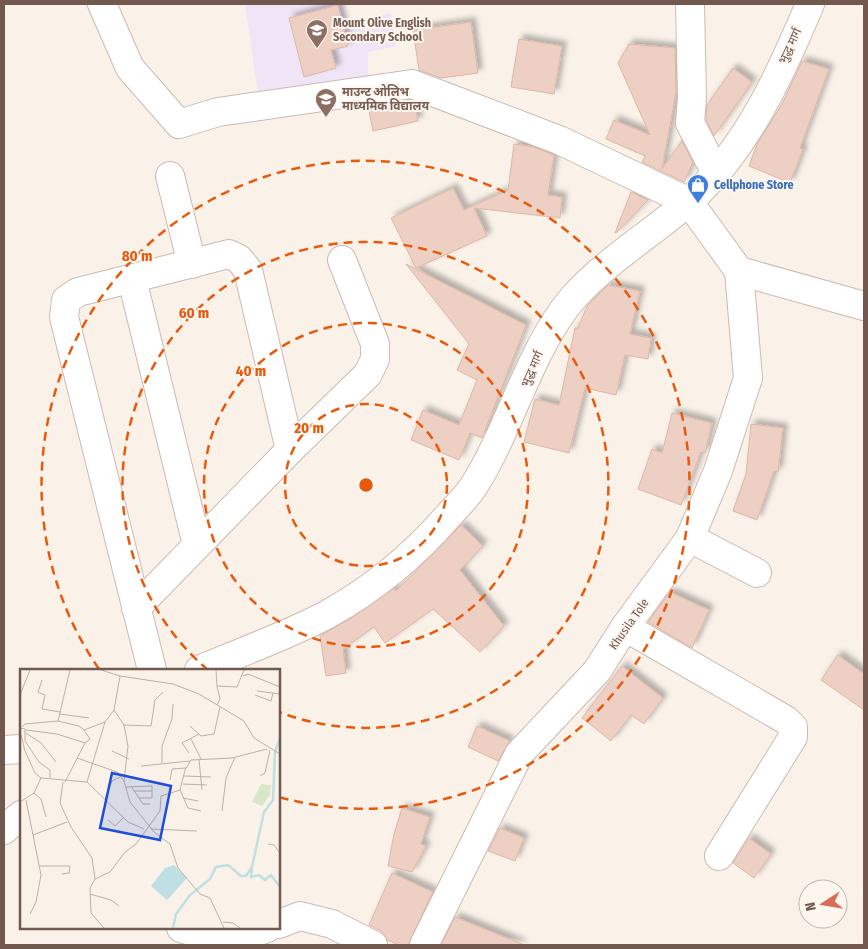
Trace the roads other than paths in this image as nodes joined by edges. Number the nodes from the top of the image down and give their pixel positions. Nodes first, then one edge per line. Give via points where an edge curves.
1 (102, 4) edge
2 (690, 4) edge
3 (810, 4) edge
4 (716, 173) junction
5 (170, 176) dead end
6 (689, 202) junction
7 (342, 260) dead end
8 (192, 264) junction
9 (739, 271) junction
10 (132, 279) junction
11 (864, 306) edge
12 (290, 450) junction
13 (690, 538) junction
14 (197, 545) junction
15 (756, 572) dead end
16 (136, 608) junction
17 (625, 628) junction
18 (152, 669) edge
19 (201, 669) edge
20 (20, 749) edge
21 (4, 750) edge
22 (20, 816) edge
23 (4, 830) edge
24 (719, 856) dead end
25 (280, 924) edge
26 (184, 929) edge
27 (264, 929) edge
28 (373, 945) edge
29 (424, 945) edge

1 - 6 street via 130,68 179,124 218,112 412,84 559,140
2 - 4 street via 690,123
3 - 4 street, भुद्ध मार्ग via 761,110
4 - 6 street, भुद्ध मार्ग
5 - 8 street
6 - 9 street
6 - 19 street, भुद्ध मार्ग via 606,265 572,299 546,338 506,427 474,486 426,541 384,576 328,614
7 - 12 street via 374,344 375,359 368,374
8 - 10 street
8 - 12 street via 229,254 239,259 248,270
9 - 11 street
9 - 13 street, Khusila Tole via 748,378 718,471
10 - 14 street
10 - 16 street via 78,292 66,300 64,317
12 - 14 street
13 - 15 street
13 - 17 street, Khusila Tole
14 - 16 street
16 - 18 street
17 - 24 street via 793,727 793,737
17 - 29 street, Khusila Tole via 597,671 519,754
20 - 21 street
22 - 23 street
25 - 28 street via 300,916 332,924
26 - 27 street via 229,942

